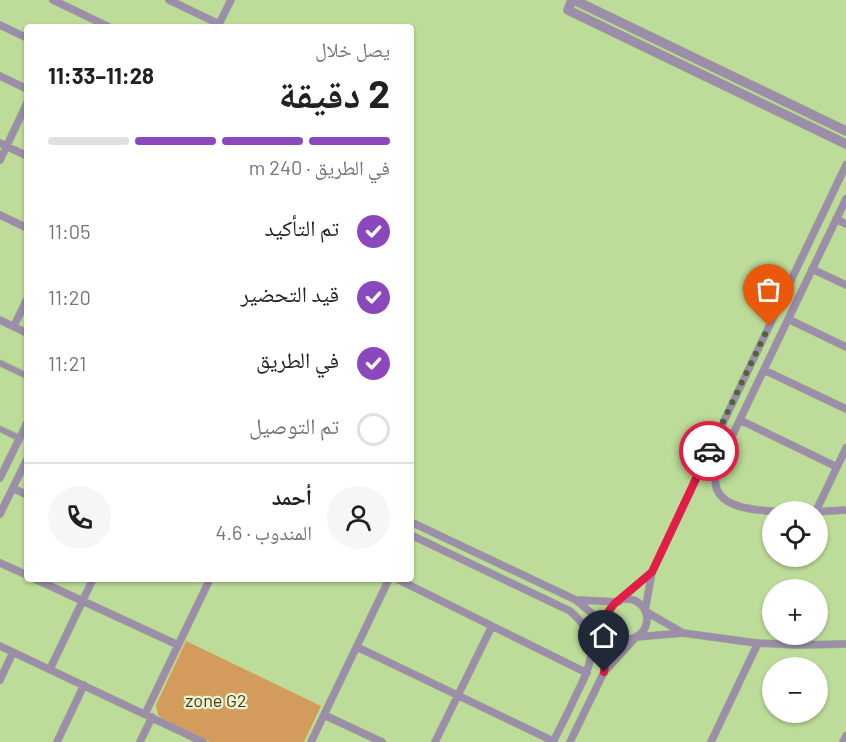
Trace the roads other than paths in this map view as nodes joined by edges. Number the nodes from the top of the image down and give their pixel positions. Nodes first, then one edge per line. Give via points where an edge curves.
1 (53, 0) edge
2 (169, 0) edge
3 (231, 0) edge
4 (578, 1) edge
5 (94, 24) edge
6 (0, 25) edge
7 (24, 37) edge
8 (0, 76) edge
9 (24, 88) edge
10 (24, 108) edge
11 (846, 131) edge
12 (3, 144) edge
13 (846, 144) edge
14 (24, 154) edge
15 (0, 160) edge
16 (846, 165) edge
17 (846, 199) edge
18 (1, 217) edge
19 (836, 219) junction
20 (846, 224) edge
21 (24, 227) edge
22 (812, 269) junction
23 (846, 285) edge
24 (24, 305) edge
25 (788, 319) junction
26 (0, 320) edge
27 (14, 326) junction
28 (24, 331) edge
29 (846, 347) edge
30 (0, 363) edge
31 (764, 370) junction
32 (24, 375) edge
33 (846, 409) edge
34 (740, 420) junction
35 (0, 429) edge
36 (24, 429) edge
37 (19, 438) junction
38 (846, 448) edge
39 (24, 465) edge
40 (837, 467) junction
41 (0, 478) edge
42 (13, 488) junction
43 (24, 494) edge
44 (820, 501) edge
45 (762, 510) edge
46 (846, 510) edge
47 (828, 511) edge
48 (0, 514) edge
49 (414, 523) edge
50 (414, 535) edge
51 (0, 562) edge
52 (652, 572) junction
53 (24, 574) edge
54 (41, 582) edge
55 (92, 582) edge
56 (208, 582) edge
57 (388, 582) edge
58 (403, 582) edge
59 (576, 600) junction
60 (82, 601) junction
61 (618, 602) junction
62 (645, 611) junction
63 (492, 626) junction
64 (610, 628) junction
65 (683, 633) junction
66 (636, 637) junction
67 (758, 643) junction
68 (846, 644) edge
69 (178, 645) junction
70 (0, 646) edge
71 (357, 647) junction
72 (13, 652) junction
73 (50, 669) junction
74 (604, 672) junction
75 (587, 673) junction
76 (0, 680) edge
77 (84, 685) junction
78 (458, 695) junction
79 (148, 715) junction
80 (324, 715) junction
81 (846, 736) edge
82 (57, 742) edge
83 (140, 742) edge
84 (203, 742) edge
85 (311, 742) edge
86 (382, 742) edge
87 (435, 742) edge
88 (553, 742) edge
89 (570, 742) edge
90 (711, 742) edge
91 (843, 742) edge

1 - 5 street
2 - 3 street via 219,24
4 - 11 street
4 - 13 street via 576,14
6 - 7 street
8 - 9 street
10 - 12 street
12 - 14 street
12 - 15 street
16 - 52 street
17 - 19 street
18 - 21 street
19 - 20 street
19 - 22 street
22 - 23 street
22 - 25 street
24 - 27 street
25 - 29 street
25 - 31 street
26 - 27 street
27 - 28 street
30 - 32 street
31 - 33 street
31 - 34 street
34 - 40 street
34 - 45 street via 717,469 718,489 737,507
35 - 37 street
36 - 37 street
37 - 41 street
38 - 40 street
39 - 42 street
40 - 44 street
42 - 43 street
42 - 48 street
46 - 47 street
49 - 59 street
50 - 75 street via 570,611 587,628 591,642
51 - 53 street
52 - 61 street
52 - 62 street
54 - 60 street
55 - 60 street
56 - 69 street
57 - 71 street
58 - 63 street
59 - 61 street
59 - 64 street
60 - 69 street
60 - 73 street
61 - 62 street via 633,601
61 - 64 street via 608,615
62 - 65 street
62 - 66 street via 646,626
63 - 75 street
63 - 78 street
64 - 66 street via 621,638
64 - 74 street
65 - 66 street
65 - 67 street
66 - 74 street
67 - 68 street
67 - 90 street
69 - 79 street
70 - 72 street
71 - 78 street
71 - 80 street
72 - 73 street
72 - 76 street
73 - 77 street
74 - 89 street
75 - 88 street
77 - 79 street
77 - 82 street
78 - 87 street
78 - 88 street
79 - 83 street
79 - 84 street
80 - 85 street
80 - 86 street
81 - 91 street

